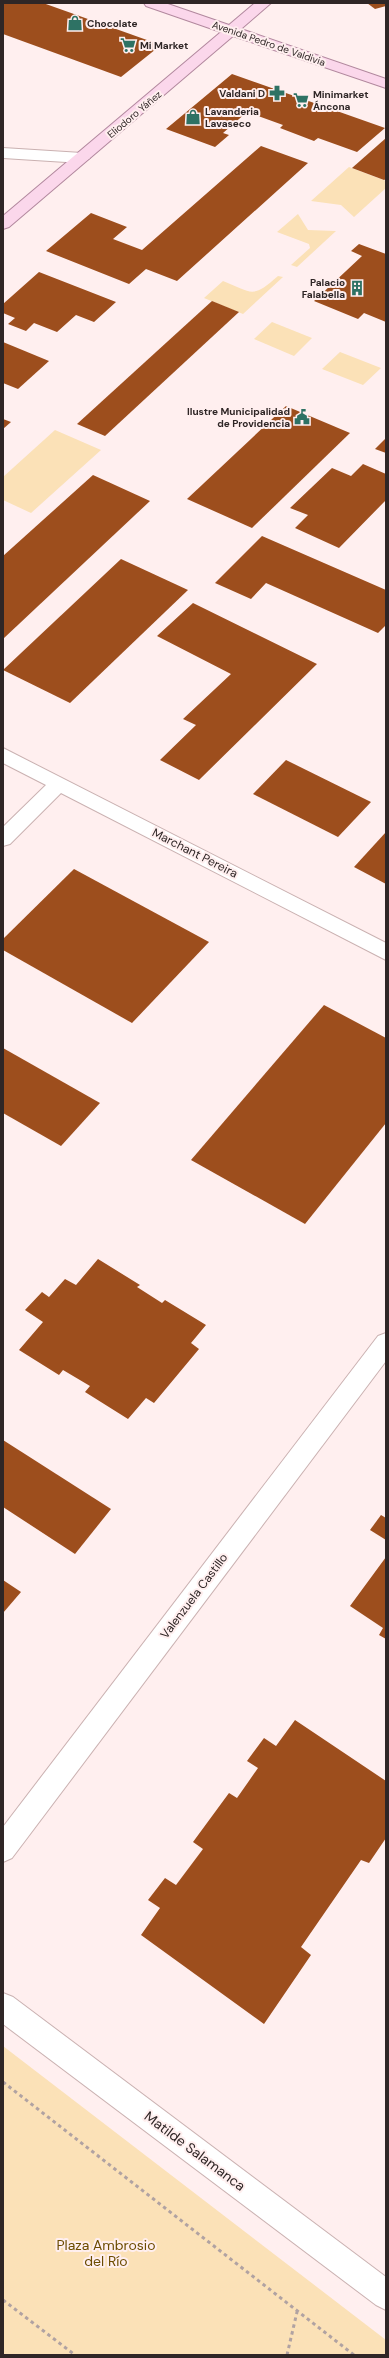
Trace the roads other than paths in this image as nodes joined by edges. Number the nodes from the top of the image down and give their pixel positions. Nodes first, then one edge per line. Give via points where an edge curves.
1 (151, 3) edge
2 (264, 3) edge
3 (232, 29) junction
4 (386, 84) edge
5 (3, 153) edge
6 (82, 158) junction
7 (3, 224) edge
8 (3, 755) edge
9 (60, 784) junction
10 (3, 839) edge
11 (386, 952) edge
12 (386, 1343) edge
13 (3, 1849) edge
14 (3, 2006) edge
15 (386, 2295) edge

1 - 3 main road, Avenida Pedro de Valdivia
2 - 3 main road, Eliodoro Yáñez
3 - 4 main road, Avenida Pedro de Valdivia
3 - 6 main road, Eliodoro Yáñez
5 - 6 street
6 - 7 main road, Eliodoro Yáñez
8 - 9 street, Marchant Pereira
9 - 10 street
9 - 11 street, Marchant Pereira
12 - 13 street, Valenzuela Castillo
14 - 15 street, Matilde Salamanca

